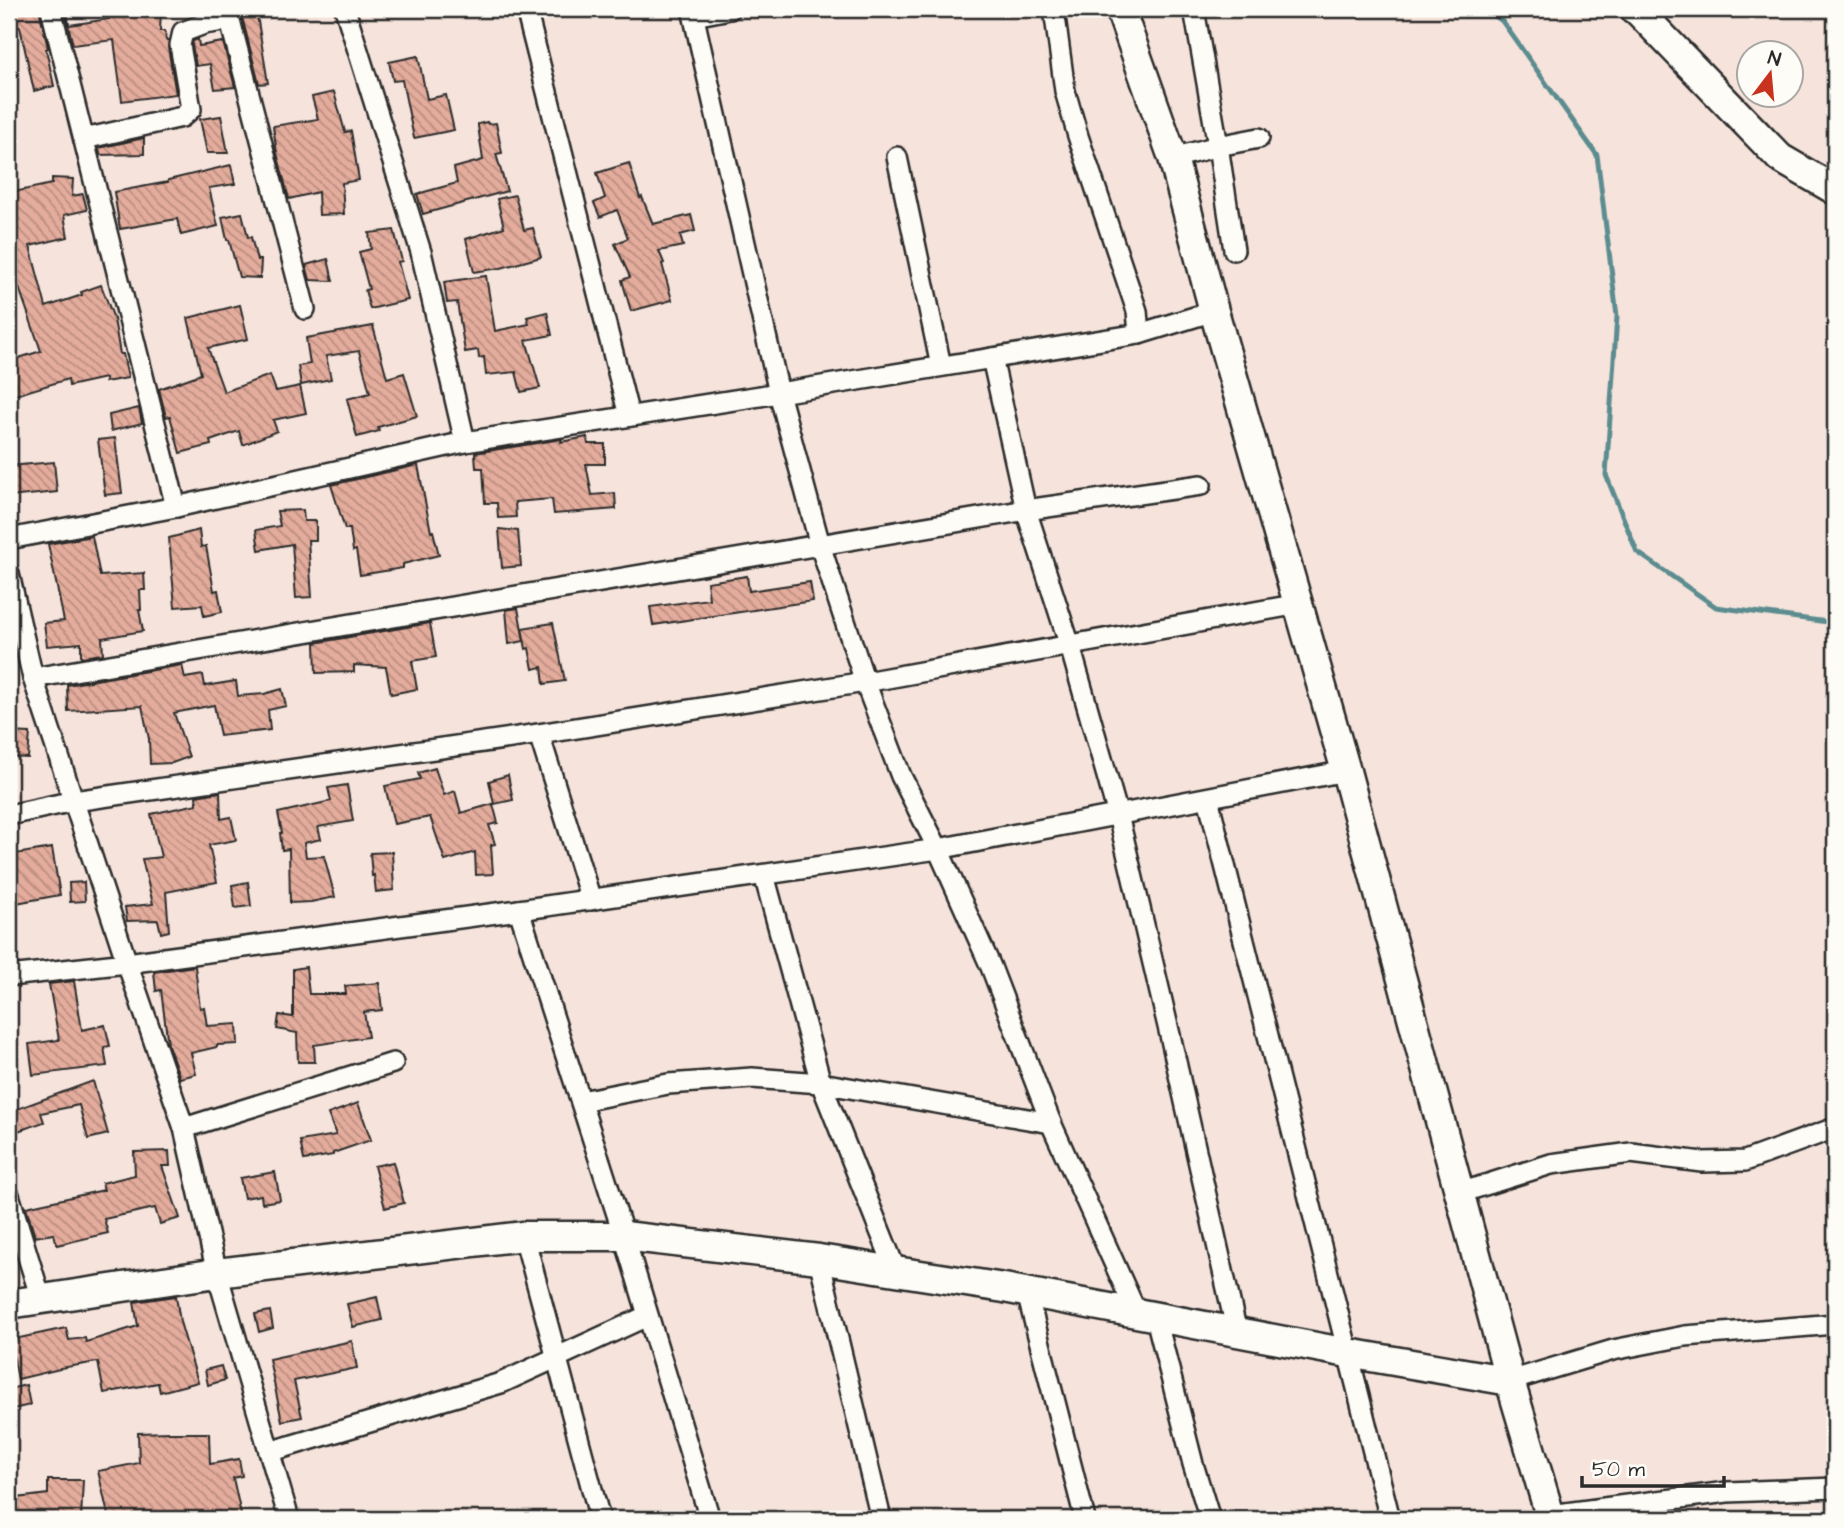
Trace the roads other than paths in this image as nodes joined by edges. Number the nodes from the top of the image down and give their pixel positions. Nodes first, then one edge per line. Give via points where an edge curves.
1 (51, 9) edge
2 (345, 9) edge
3 (526, 9) edge
4 (730, 9) edge
5 (1054, 9) edge
6 (1120, 9) edge
7 (1194, 9) edge
8 (1634, 9) edge
9 (693, 13) edge
10 (229, 14) edge
11 (1259, 138) dead end
12 (83, 139) junction
13 (1218, 146) junction
14 (897, 157) dead end
15 (1172, 158) junction
16 (1835, 190) edge
17 (1234, 250) dead end
18 (305, 309) dead end
19 (1214, 311) junction
20 (1139, 334) junction
21 (992, 358) junction
22 (941, 366) junction
23 (779, 393) junction
24 (629, 416) junction
25 (465, 442) junction
26 (1201, 485) dead end
27 (176, 507) junction
28 (1027, 510) junction
29 (9, 539) edge
30 (820, 545) junction
31 (9, 574) edge
32 (1299, 604) junction
33 (1070, 646) junction
34 (33, 678) junction
35 (865, 682) junction
36 (540, 734) junction
37 (1346, 771) junction
38 (1208, 797) junction
39 (74, 801) junction
40 (9, 815) edge
41 (1118, 815) junction
42 (938, 849) junction
43 (764, 875) junction
44 (591, 900) junction
45 (519, 910) junction
46 (127, 964) junction
47 (9, 976) edge
48 (393, 1063) dead end
49 (821, 1083) junction
50 (581, 1101) junction
51 (1051, 1123) junction
52 (184, 1128) junction
53 (1835, 1128) edge
54 (1460, 1193) junction
55 (9, 1195) edge
56 (524, 1236) junction
57 (624, 1236) junction
58 (820, 1259) junction
59 (897, 1271) junction
60 (217, 1273) junction
61 (1027, 1293) junction
62 (41, 1299) junction
63 (9, 1304) edge
64 (648, 1316) junction
65 (1146, 1316) junction
66 (1835, 1324) edge
67 (1237, 1333) junction
68 (1348, 1353) junction
69 (556, 1358) junction
70 (1510, 1381) junction
71 (269, 1452) junction
72 (1835, 1488) edge
73 (1550, 1517) edge
74 (706, 1518) edge
75 (289, 1519) edge
76 (600, 1519) edge
77 (881, 1519) edge
78 (1085, 1519) edge
79 (1210, 1519) edge
80 (1390, 1519) edge

1 - 12 street
2 - 25 street via 421,251
3 - 24 street
4 - 9 street
5 - 20 street via 1065,91 1137,311
6 - 15 street
7 - 13 street
8 - 16 street via 1780,158
9 - 23 street
10 - 12 street via 183,32 180,45 191,109 182,117
10 - 18 street
11 - 13 street
12 - 27 street
13 - 15 street
13 - 17 street
14 - 22 street
15 - 19 street
19 - 20 street
19 - 32 street
20 - 21 street
21 - 22 street
21 - 28 street
22 - 23 street
23 - 24 street
23 - 30 street
24 - 25 street
25 - 27 street
26 - 28 street
27 - 29 street
28 - 30 street
28 - 33 street
30 - 34 street
30 - 35 street
31 - 34 street
32 - 33 street
32 - 37 street
33 - 35 street
33 - 41 street
34 - 39 street
35 - 36 street
35 - 42 street via 901,776
36 - 39 street
36 - 44 street
37 - 38 street
37 - 54 street
38 - 41 street
38 - 68 street
39 - 40 street
39 - 46 street
41 - 42 street
41 - 67 street
42 - 43 street
42 - 51 street via 991,967
43 - 44 street
43 - 49 street
44 - 45 street
45 - 46 street
45 - 50 street
46 - 47 street
46 - 52 street
48 - 52 street
49 - 50 street via 752,1078 668,1084
49 - 51 street
49 - 59 street
50 - 57 street
51 - 65 street
52 - 60 street
53 - 54 street via 1745,1161 1702,1162 1631,1153 1552,1164
54 - 70 street
55 - 62 street
56 - 57 street
56 - 60 street
56 - 69 street
57 - 58 street
57 - 64 street
58 - 59 street
58 - 77 street
59 - 61 street
60 - 62 street
60 - 71 street
61 - 65 street
61 - 78 street
62 - 63 street
64 - 69 street
64 - 74 street
65 - 67 street
65 - 79 street
66 - 70 street via 1685,1336 1613,1350
67 - 68 street
68 - 70 street
68 - 80 street
69 - 71 street via 502,1384
69 - 76 street
70 - 73 street
71 - 75 street
72 - 73 street via 1727,1492

